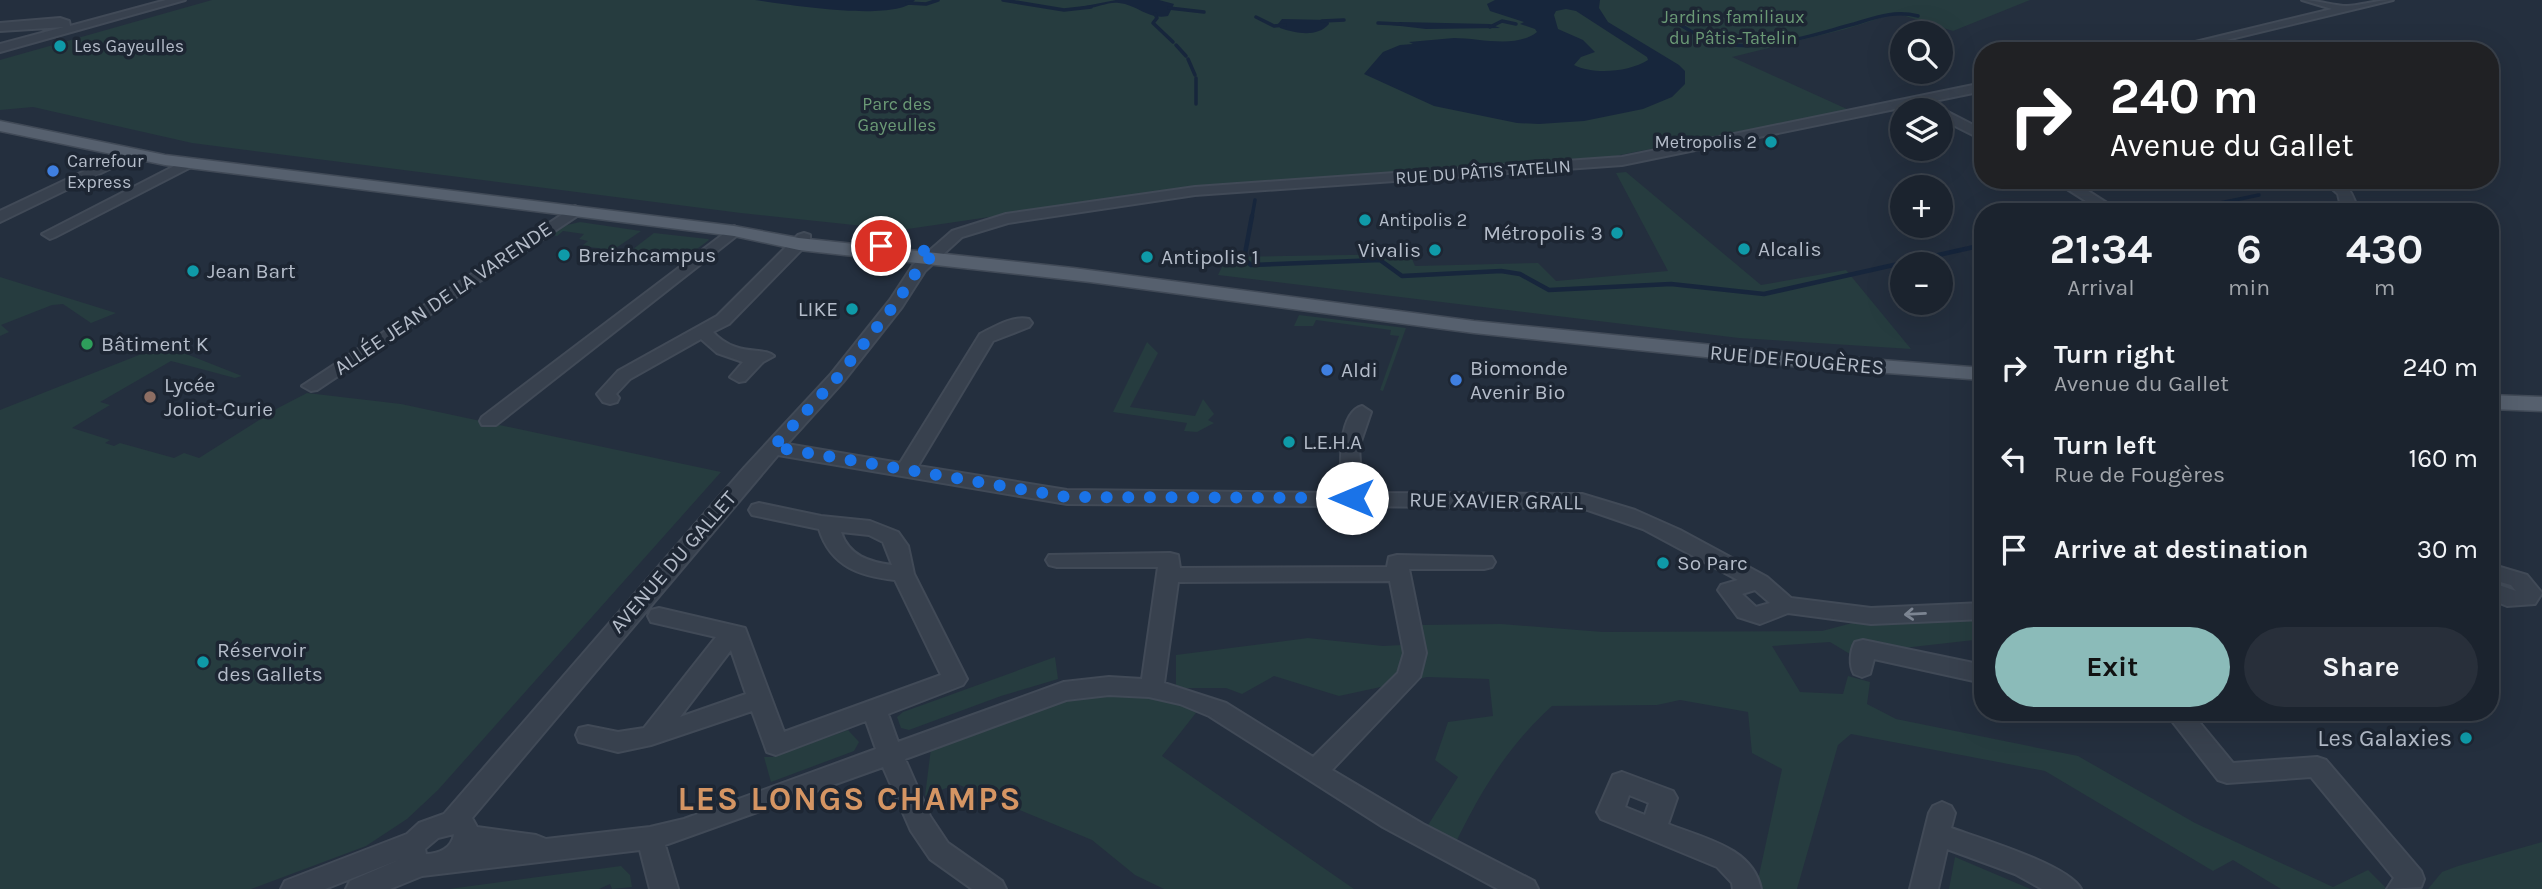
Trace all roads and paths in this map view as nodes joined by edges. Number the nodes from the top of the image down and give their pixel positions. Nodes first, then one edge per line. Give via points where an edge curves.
1 (179, 0) edge
2 (2308, 0) edge
3 (2387, 0) edge
4 (2348, 10) junction
5 (0, 27) edge
6 (79, 29) junction
7 (2226, 42) edge
8 (0, 48) edge
9 (0, 54) edge
10 (1974, 90) edge
11 (1931, 98) edge
12 (1890, 106) edge
13 (0, 118) edge
14 (1953, 120) edge
15 (0, 126) edge
16 (1974, 131) edge
17 (44, 134) junction
18 (129, 154) junction
19 (188, 163) junction
20 (2075, 189) edge
21 (2099, 203) edge
22 (575, 211) junction
23 (0, 217) edge
24 (980, 225) joint
25 (734, 231) junction
26 (50, 234) dead end
27 (802, 241) junction
28 (939, 257) junction
29 (1023, 323) dead end
30 (704, 332) junction
31 (1974, 374) edge
32 (739, 377) dead end
33 (311, 386) dead end
34 (610, 398) dead end
35 (2499, 402) edge
36 (2542, 404) edge
37 (1362, 412) dead end
38 (2542, 413) edge
39 (2499, 414) edge
40 (489, 421) dead end
41 (773, 447) junction
42 (905, 471) junction
43 (1352, 498) junction
44 (759, 510) dead end
45 (828, 524) junction
46 (1709, 556) junction
47 (1057, 560) dead end
48 (1484, 562) dead end
49 (903, 574) junction
50 (1399, 574) junction
51 (1169, 575) junction
52 (1759, 582) junction
53 (1729, 590) junction
54 (1784, 605) junction
55 (1974, 611) edge
56 (659, 615) dead end
57 (732, 633) junction
58 (1862, 668) dead end
59 (1974, 672) edge
60 (1151, 686) junction
61 (759, 699) junction
62 (874, 709) junction
63 (2184, 721) edge
64 (589, 736) dead end
65 (651, 736) junction
66 (890, 755) junction
67 (1314, 772) junction
68 (1653, 829) dead end
69 (460, 830) junction
70 (650, 838) junction
71 (547, 849) junction
72 (426, 857) junction
73 (2406, 884) edge
74 (295, 889) edge
75 (360, 889) edge
76 (664, 889) edge
77 (992, 889) edge
78 (1524, 889) edge
79 (1747, 889) edge
80 (1924, 889) edge
81 (2067, 889) edge

1 - 6 street
2 - 4 street
3 - 4 street
4 - 7 street
5 - 6 street via 60,22
6 - 8 street
6 - 9 street
10 - 11 street, RUE DU PÂTIS TATELIN
12 - 24 street, RUE DU PÂTIS TATELIN via 1622,161 1195,191
13 - 17 main road
14 - 16 street
15 - 17 main road
17 - 18 main road
18 - 19 main road
18 - 23 street
19 - 22 main road
19 - 26 street
20 - 21 street
22 - 25 main road
22 - 33 street, ALLÉE JEAN DE LA VARENDE
24 - 28 street, RUE DU PÂTIS TATELIN
25 - 27 main road
25 - 40 street
27 - 28 main road
27 - 30 street via 723,320
28 - 31 main road, RUE DE FOUGÈRES via 1720,363
28 - 41 street, AVENUE DU GALLET via 916,289 896,303 837,378
29 - 42 street via 986,338
30 - 32 street via 727,352 761,357
30 - 34 street via 624,375 608,389
35 - 36 main road
37 - 43 street via 1349,447
38 - 39 main road
41 - 42 street, RUE XAVIER GRALL
41 - 69 street, AVENUE DU GALLET
42 - 43 street, RUE XAVIER GRALL via 1067,497
43 - 46 street, RUE XAVIER GRALL via 1582,501 1624,513
44 - 45 street
45 - 49 street via 832,542 843,557 867,569
45 - 49 street via 879,530 899,544
46 - 52 street, RUE XAVIER GRALL
46 - 53 street
47 - 51 street via 1170,560
48 - 50 street via 1397,562
49 - 62 street via 955,679
50 - 51 street
50 - 67 street via 1415,653 1408,677
51 - 60 street
52 - 53 street
52 - 54 street, RUE XAVIER GRALL
53 - 54 street via 1744,610 1758,617 1771,616
55 -> 54 street via 1871,616
56 - 57 street
57 - 61 street via 737,634
57 - 65 street
58 - 59 street via 1863,648
60 - 66 street via 1064,691
60 - 67 street via 1217,708
61 - 62 street via 776,746
61 - 65 street
62 - 66 street
63 - 73 street via 2227,774 2317,767
64 - 65 street via 618,742
66 - 70 street via 715,820
66 - 77 street via 937,849
67 - 78 street via 1429,842
68 - 79 street via 1726,859 1745,878
69 - 71 street
69 - 72 street, AVENUE DU GALLET via 459,852
69 - 72 street via 432,828
70 - 71 street
70 - 76 street
71 - 72 street via 514,856
72 - 74 street
72 - 75 street
80 - 81 street via 1939,824

